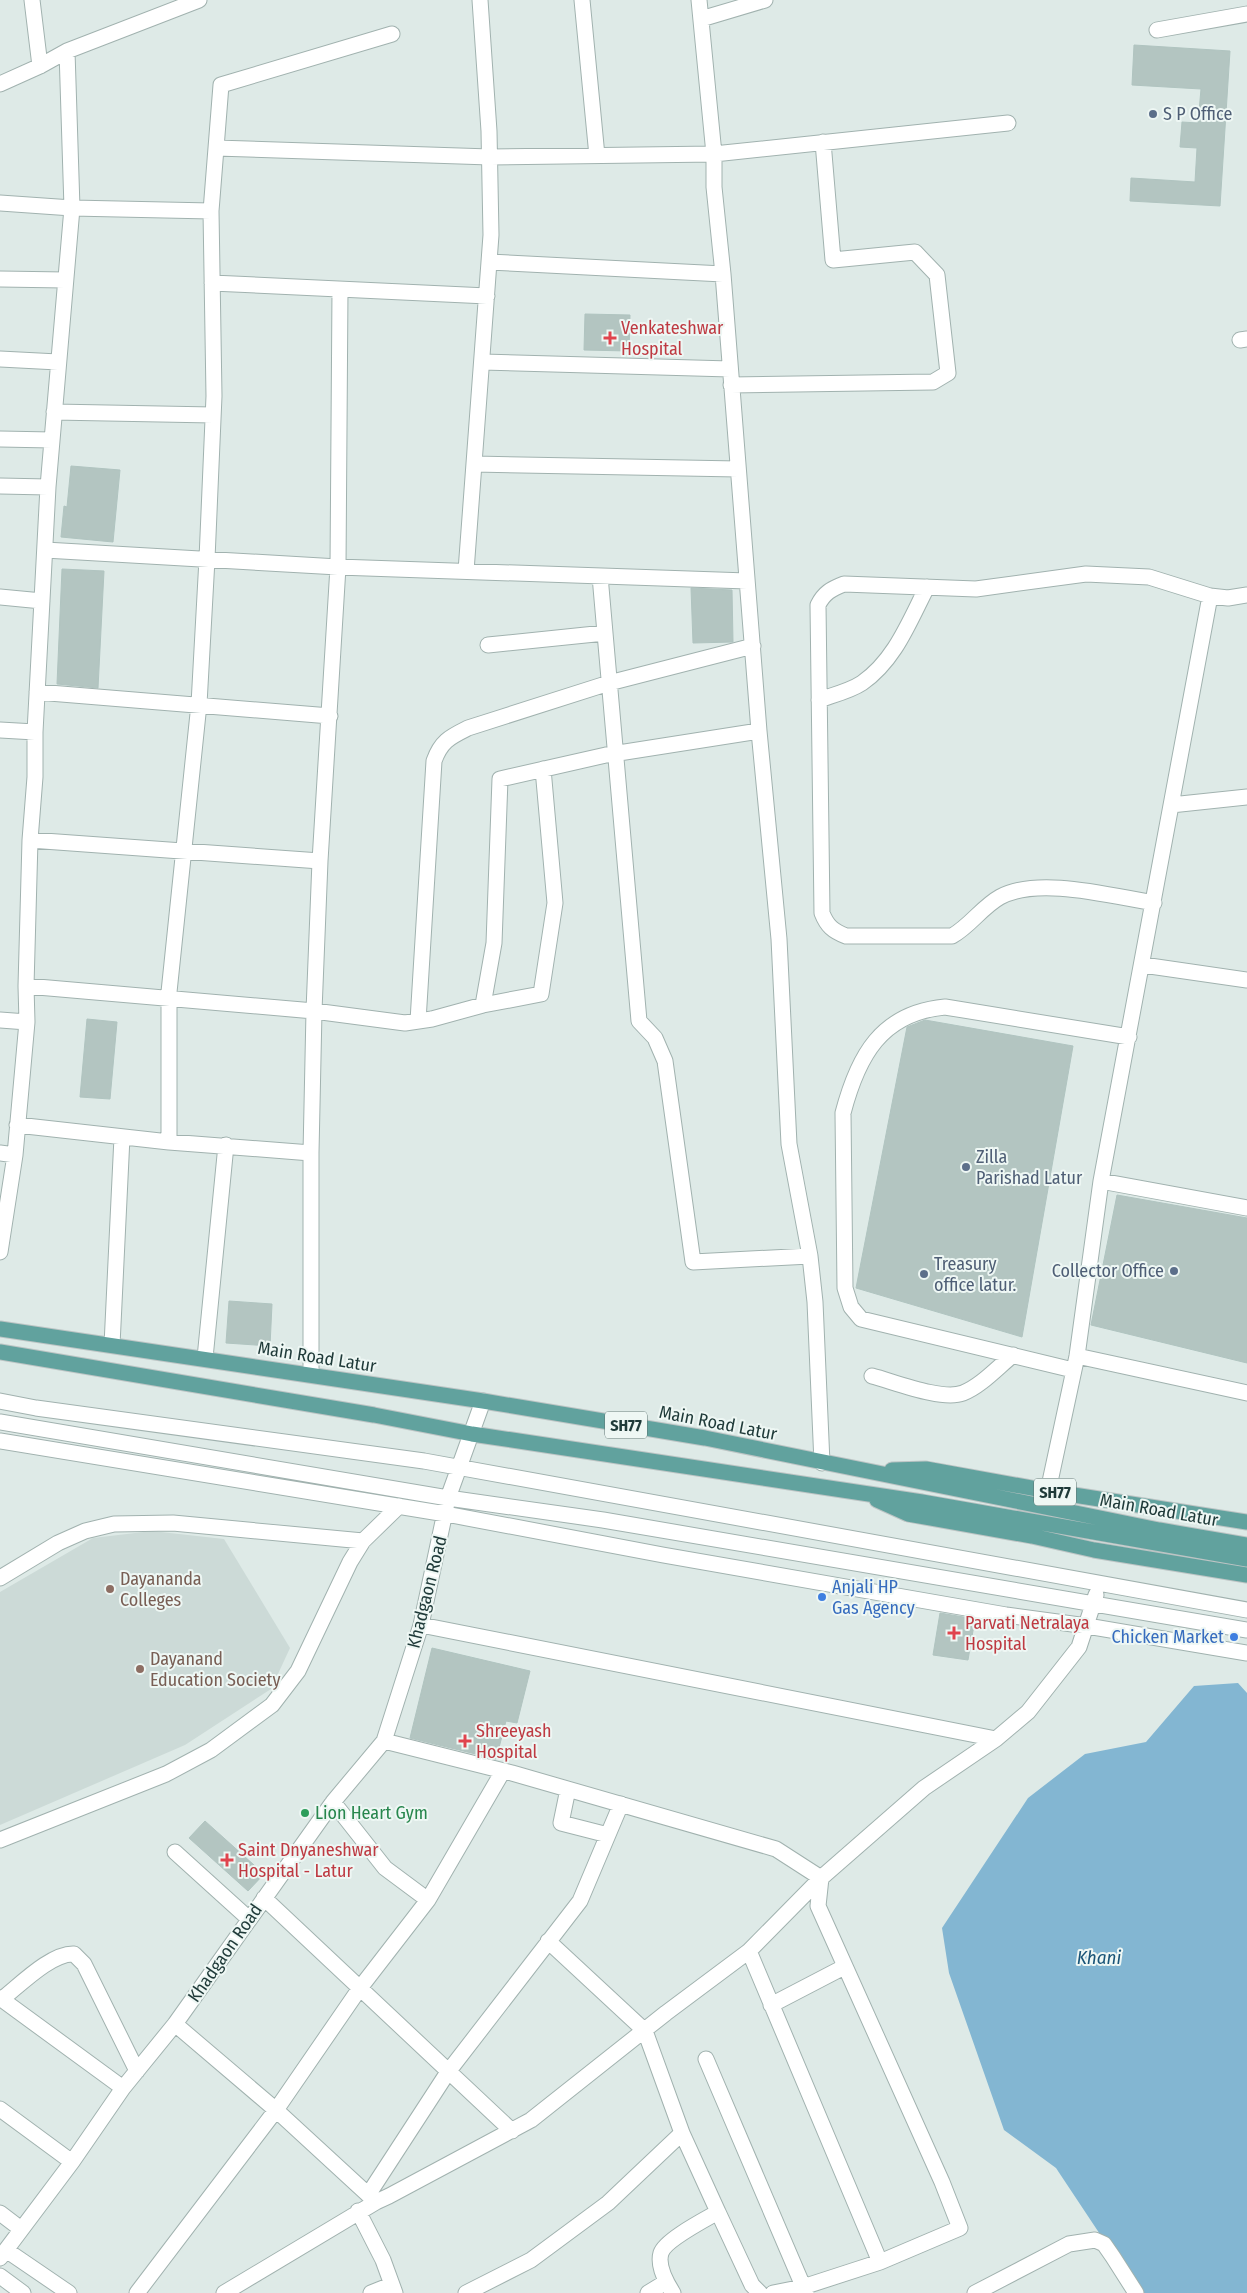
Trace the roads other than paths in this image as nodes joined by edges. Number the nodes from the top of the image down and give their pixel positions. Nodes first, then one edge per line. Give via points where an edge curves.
1 (32, 0) edge
2 (480, 0) edge
3 (582, 0) edge
4 (699, 0) edge
5 (766, 0) edge
6 (196, 1) edge
7 (1247, 14) edge
8 (701, 19) junction
9 (1157, 30) dead end
10 (392, 34) dead end
11 (66, 51) junction
12 (40, 66) junction
13 (0, 84) edge
14 (1008, 123) dead end
15 (823, 142) junction
16 (216, 148) junction
17 (714, 154) junction
18 (597, 156) junction
19 (490, 157) junction
20 (0, 204) edge
21 (72, 208) junction
22 (211, 211) junction
23 (489, 262) junction
24 (723, 274) junction
25 (0, 279) edge
26 (65, 280) junction
27 (212, 283) junction
28 (340, 290) junction
29 (487, 296) junction
30 (0, 359) edge
31 (58, 362) junction
32 (482, 362) junction
33 (731, 377) junction
34 (54, 412) junction
35 (213, 415) junction
36 (0, 439) edge
37 (52, 440) junction
38 (474, 464) junction
39 (738, 469) junction
40 (0, 486) edge
41 (48, 487) junction
42 (45, 550) junction
43 (207, 559) junction
44 (338, 566) junction
45 (466, 571) junction
46 (600, 576) junction
47 (747, 581) junction
48 (926, 587) junction
49 (1247, 594) edge
50 (1210, 596) junction
51 (0, 598) edge
52 (42, 601) junction
53 (605, 633) junction
54 (488, 645) dead end
55 (753, 646) junction
56 (609, 684) junction
57 (37, 692) junction
58 (819, 700) junction
59 (199, 705) junction
60 (330, 716) junction
61 (0, 730) edge
62 (760, 731) junction
63 (35, 732) junction
64 (615, 753) junction
65 (543, 769) junction
66 (1247, 797) edge
67 (1171, 805) junction
68 (30, 840) junction
69 (184, 851) junction
70 (320, 861) junction
71 (1154, 903) junction
72 (1142, 965) junction
73 (1247, 980) edge
74 (26, 986) junction
75 (170, 998) junction
76 (483, 1005) junction
77 (314, 1011) junction
78 (0, 1020) edge
79 (418, 1021) junction
80 (27, 1022) junction
81 (1129, 1037) junction
82 (17, 1125) junction
83 (122, 1137) junction
84 (169, 1142) junction
85 (226, 1145) junction
86 (311, 1153) junction
87 (8, 1154) edge
88 (1101, 1180) junction
89 (1247, 1208) edge
90 (0, 1252) edge
91 (810, 1256) junction
92 (0, 1329) edge
93 (112, 1345) junction
94 (0, 1352) edge
95 (1013, 1355) junction
96 (205, 1358) junction
97 (1075, 1363) junction
98 (312, 1375) junction
99 (872, 1376) dead end
100 (1247, 1393) edge
101 (0, 1401) edge
102 (483, 1401) junction
103 (0, 1422) edge
104 (472, 1434) junction
105 (0, 1441) edge
106 (822, 1463) junction
107 (459, 1467) junction
108 (863, 1471) junction
109 (1048, 1491) junction
110 (862, 1493) junction
111 (448, 1498) junction
112 (399, 1506) junction
113 (446, 1514) junction
114 (1247, 1522) edge
115 (363, 1541) junction
116 (1247, 1545) edge
117 (1247, 1559) edge
118 (1247, 1575) edge
119 (0, 1578) edge
120 (1099, 1583) junction
121 (1094, 1604) junction
122 (1247, 1610) edge
123 (421, 1625) junction
124 (1086, 1626) junction
125 (1247, 1630) edge
126 (1247, 1653) edge
127 (996, 1739) junction
128 (384, 1741) junction
129 (503, 1771) junction
130 (568, 1789) junction
131 (334, 1802) junction
132 (621, 1804) junction
133 (608, 1835) junction
134 (0, 1840) edge
135 (175, 1852) dead end
136 (821, 1878) junction
137 (264, 1898) junction
138 (428, 1900) junction
139 (249, 1919) junction
140 (548, 1942) junction
141 (749, 1951) junction
142 (844, 1967) junction
143 (360, 1988) junction
144 (1, 1999) edge
145 (771, 2005) junction
146 (174, 2024) junction
147 (645, 2031) junction
148 (706, 2059) dead end
149 (137, 2071) junction
150 (448, 2072) junction
151 (123, 2088) junction
152 (0, 2109) edge
153 (276, 2110) junction
154 (512, 2131) junction
155 (682, 2133) junction
156 (72, 2162) junction
157 (372, 2198) junction
158 (358, 2211) junction
159 (718, 2212) junction
160 (0, 2213) edge
161 (21, 2229) junction
162 (3, 2254) edge
163 (880, 2262) junction
164 (0, 2276) edge
165 (669, 2288) edge
166 (393, 2289) edge
167 (804, 2290) edge
168 (233, 2291) edge
169 (23, 2293) edge
170 (69, 2293) edge
171 (137, 2293) edge
172 (371, 2293) edge
173 (466, 2293) edge
174 (648, 2293) edge
175 (760, 2293) edge
176 (773, 2293) edge
177 (975, 2293) edge
178 (1136, 2293) edge

1 - 12 street
2 - 19 street
3 - 18 street
4 - 8 street
5 - 8 street
6 - 11 street
7 - 9 street
8 - 17 street
10 - 16 street via 220,85
11 - 12 street
11 - 21 street
12 - 13 street
14 - 15 street
15 - 17 street
15 - 33 street via 833,260 915,252 937,275 948,373 933,382
16 - 19 street
16 - 22 street
17 - 18 street
17 - 24 street
18 - 19 street
19 - 23 street
20 - 21 street
21 - 22 street
21 - 26 street
22 - 27 street
23 - 24 street
23 - 29 street
24 - 33 street
25 - 26 street
26 - 31 street
27 - 28 street
27 - 35 street
28 - 29 street
28 - 44 street
29 - 32 street
30 - 31 street
31 - 34 street
32 - 33 street
32 - 38 street
33 - 39 street
34 - 35 street
34 - 37 street
35 - 43 street
36 - 37 street
37 - 41 street
38 - 39 street
38 - 45 street
39 - 47 street
40 - 41 street
41 - 42 street
42 - 43 street
42 - 52 street
43 - 44 street
43 - 59 street
44 - 45 street
44 - 60 street
45 - 46 street
46 - 47 street
46 - 53 street
47 - 55 street
48 - 50 street via 976,589 1086,574 1149,577
48 - 58 street via 896,649 878,669 861,684
48 - 58 street via 844,584 823,595 818,604
49 - 50 street via 1228,598
50 - 67 street
51 - 52 street
52 - 57 street
53 - 54 street
53 - 56 street
55 - 56 street
55 - 62 street
56 - 64 street
56 - 79 street via 468,728 439,746 434,761
57 - 59 street
57 - 63 street
58 - 71 street via 822,913 834,931 846,936 952,936 997,899 1027,888 1051,887
59 - 60 street
59 - 69 street
60 - 70 street
61 - 63 street
62 - 64 street
62 - 91 street via 779,939 789,1144
63 - 68 street
64 - 65 street
64 - 91 street via 639,1021 655,1038 665,1061 693,1262
65 - 76 street via 500,779 494,943
65 - 76 street via 555,903 541,994
66 - 67 street
67 - 71 street
68 - 69 street
68 - 74 street
69 - 70 street
69 - 75 street
70 - 77 street
71 - 72 street
72 - 73 street
72 - 81 street
74 - 75 street
74 - 80 street
75 - 77 street
75 - 84 street
76 - 79 street
77 - 79 street
77 - 86 street
78 - 80 street
80 - 82 street
81 - 88 street
81 - 95 street via 945,1007 929,1008 901,1018 879,1036 850,1086 843,1113 845,1288 851,1307 862,1319
82 - 83 street
82 - 87 street
83 - 84 street
83 - 93 street
84 - 85 street
85 - 86 street
85 - 96 street
86 - 98 street
87 - 90 street
88 - 89 street
88 - 97 street
91 - 106 street
92 - 93 main road, Main Road Latur / SH77
93 - 96 main road, Main Road Latur / SH77
94 - 104 main road, Main Road Latur / SH77
95 - 97 street
95 - 99 street via 976,1385 962,1393 945,1396
96 - 98 main road, Main Road Latur / SH77
97 - 100 street
97 - 109 street
98 - 102 main road, Main Road Latur / SH77
101 - 107 street
102 - 104 street, Khadgaon Road
102 - 106 main road, Main Road Latur / SH77 via 705,1438
103 - 111 street
104 - 107 street, Khadgaon Road
104 - 110 main road, Main Road Latur / SH77
105 - 112 street
106 - 108 main road, Main Road Latur / SH77
107 - 111 street, Khadgaon Road
107 - 120 street
108 - 109 main road, SH77 via 926,1469
108 - 116 main road, Main Road Latur / SH77
109 - 114 main road, SH77
110 - 117 main road, Main Road Latur / SH77
110 - 118 main road, SH77 via 908,1514
111 - 113 street, Khadgaon Road
111 - 121 street via 603,1520
112 - 113 street
112 - 115 street
113 - 123 street, Khadgaon Road
113 - 124 street via 663,1555
115 - 119 street via 173,1523 114,1524 58,1542
115 - 134 street via 298,1671 272,1705 211,1750 166,1774
120 - 121 street
120 - 122 street
121 - 124 street
121 - 125 street
123 - 127 street
123 - 128 street, Khadgaon Road
124 - 126 street
124 - 127 street via 1079,1647 1028,1712
127 - 136 street via 924,1788
128 - 129 street
128 - 131 street, Khadgaon Road
129 - 130 street
129 - 138 street
130 - 132 street
130 - 133 street via 561,1823
131 - 137 street, Khadgaon Road
131 - 138 street via 385,1868
132 - 133 street
132 - 136 street via 776,1849
133 - 140 street via 580,1901
135 - 139 street
136 - 141 street
136 - 142 street via 818,1906
137 - 139 street, Khadgaon Road
137 - 143 street
138 - 143 street
139 - 146 street, Khadgaon Road
140 - 147 street
140 - 150 street
141 - 145 street
141 - 147 street
142 - 145 street
142 - 163 street via 960,2228
143 - 150 street
143 - 153 street
144 - 149 street via 48,1963 74,1954 84,1964
144 - 151 street
145 - 163 street
146 - 149 street, Khadgaon Road
146 - 153 street
147 - 154 street via 531,2120
147 - 155 street
148 - 167 street
149 - 151 street, Khadgaon Road
150 - 154 street
150 - 157 street
151 - 156 street, Khadgaon Road
152 - 156 street
153 - 157 street
153 - 171 street
154 - 157 street
155 - 159 street
155 - 173 street via 608,2203 531,2260
156 - 161 street, Khadgaon Road
157 - 158 street
158 - 166 street via 383,2260
158 - 168 street
159 - 165 street via 665,2247 661,2253 661,2265
159 - 175 street via 752,2285
160 - 161 street
161 - 162 street, Khadgaon Road
162 - 170 street
163 - 167 street
164 - 169 street
165 - 174 street
166 - 172 street
167 - 176 street
177 - 178 street via 1069,2244 1095,2240 1104,2244

